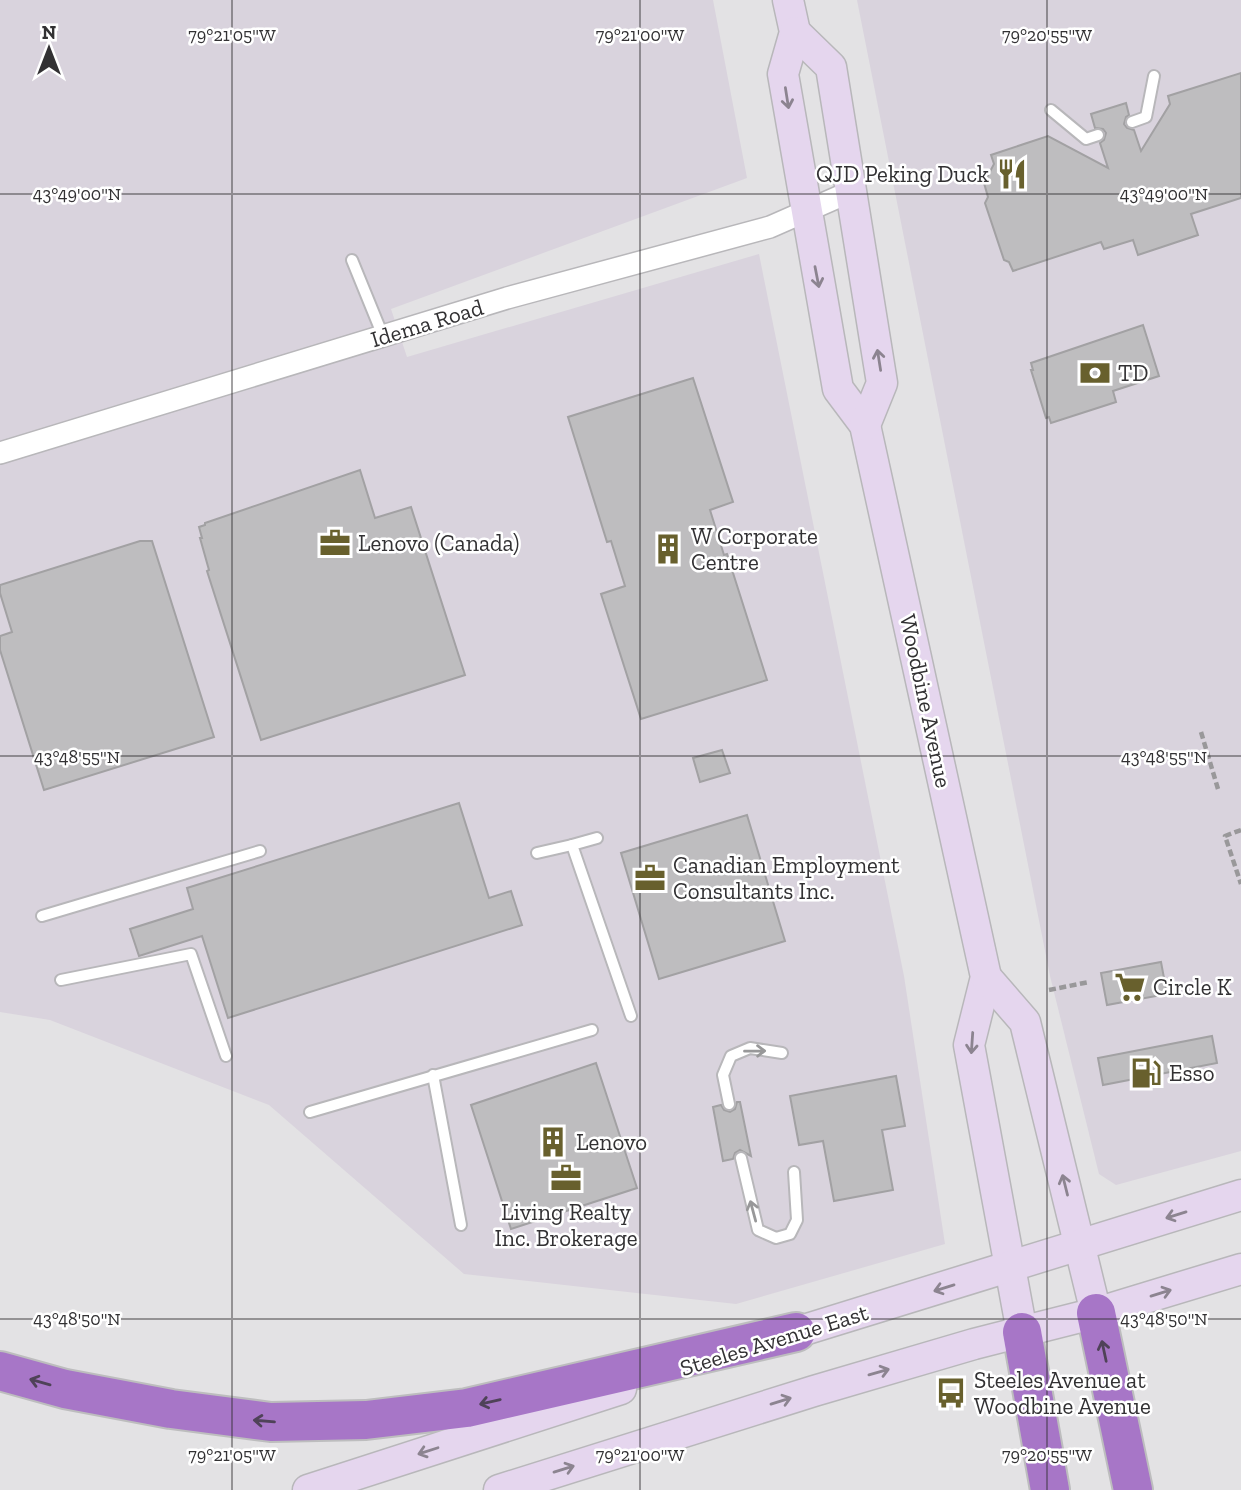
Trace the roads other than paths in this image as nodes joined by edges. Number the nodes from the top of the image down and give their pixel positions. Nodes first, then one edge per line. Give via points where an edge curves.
1 (788, 0) edge
2 (795, 32) junction
3 (1154, 76) dead end
4 (1051, 110) dead end
5 (1132, 122) dead end
6 (1098, 135) dead end
7 (852, 191) junction
8 (806, 210) junction
9 (352, 260) dead end
10 (383, 336) junction
11 (865, 425) junction
12 (0, 453) edge
13 (597, 838) dead end
14 (572, 845) junction
15 (260, 851) dead end
16 (537, 853) dead end
17 (42, 916) dead end
18 (986, 977) junction
19 (61, 980) dead end
20 (631, 1016) dead end
21 (592, 1030) dead end
22 (782, 1053) dead end
23 (226, 1056) dead end
24 (433, 1076) junction
25 (729, 1104) dead end
26 (310, 1112) dead end
27 (741, 1158) dead end
28 (794, 1172) dead end
29 (1241, 1195) edge
30 (461, 1224) dead end
31 (1078, 1245) junction
32 (1009, 1267) junction
33 (1241, 1269) edge
34 (1096, 1313) junction
35 (796, 1332) junction
36 (1022, 1332) junction
37 (0, 1371) edge
38 (308, 1490) edge
39 (499, 1490) edge
40 (1050, 1490) edge
41 (1133, 1490) edge

1 - 2 main road, Woodbine Avenue
2 - 7 main road via 831,68
2 -> 8 main road, Woodbine Avenue via 783,74
3 - 5 lane via 1146,117
4 - 6 lane via 1086,139
7 - 8 street, Idema Road
11 -> 7 main road via 882,383
8 - 10 street, Idema Road via 770,227
8 -> 11 main road, Woodbine Avenue via 838,389
9 - 10 lane
10 - 12 street, Idema Road
11 - 18 main road, Woodbine Avenue
13 - 14 lane
14 - 16 lane
14 - 20 lane
15 - 17 lane
31 -> 18 main road, Woodbine Avenue via 1025,1022
18 -> 32 main road, Woodbine Avenue via 969,1045
19 - 23 lane via 191,954
21 - 24 lane
25 -> 22 lane via 723,1075 730,1056 750,1048
24 - 26 lane
24 - 30 lane
28 -> 27 lane via 797,1220 790,1234 776,1238 758,1230
29 -> 31 main road, Steeles Avenue East
31 - 32 main road, Steeles Avenue East
31 - 34 main road, Woodbine Avenue
32 -> 35 main road, Steeles Avenue East
32 - 36 main road, Woodbine Avenue
34 -> 33 main road
34 - 36 main road
41 -> 34 highway
35 -> 37 highway via 467,1408 366,1420 271,1422 171,1409
35 -> 38 main road, Steeles Avenue East
39 -> 36 main road via 814,1391
36 - 40 highway

